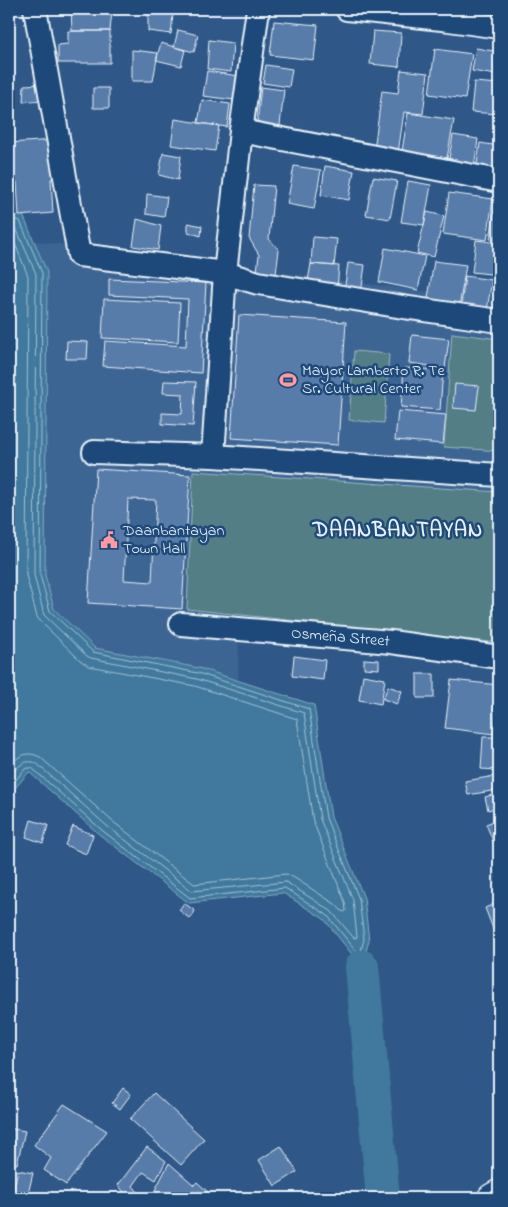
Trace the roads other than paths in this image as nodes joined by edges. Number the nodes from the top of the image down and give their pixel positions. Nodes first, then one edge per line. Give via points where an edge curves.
1 (35, 9) edge
2 (258, 9) edge
3 (347, 9) edge
4 (499, 27) edge
5 (241, 131) junction
6 (499, 181) edge
7 (225, 273) junction
8 (499, 321) edge
9 (94, 452) dead end
10 (213, 456) junction
11 (499, 475) edge
12 (181, 624) dead end
13 (499, 657) edge
14 (499, 1194) edge
15 (492, 1198) edge

1 - 7 street via 79,255
2 - 5 street
3 - 4 street
5 - 6 street
5 - 7 street
7 - 8 street via 258,283
7 - 10 street
9 - 10 street
10 - 11 street
12 - 13 street, Osmeña Street via 391,642
14 - 15 main road

